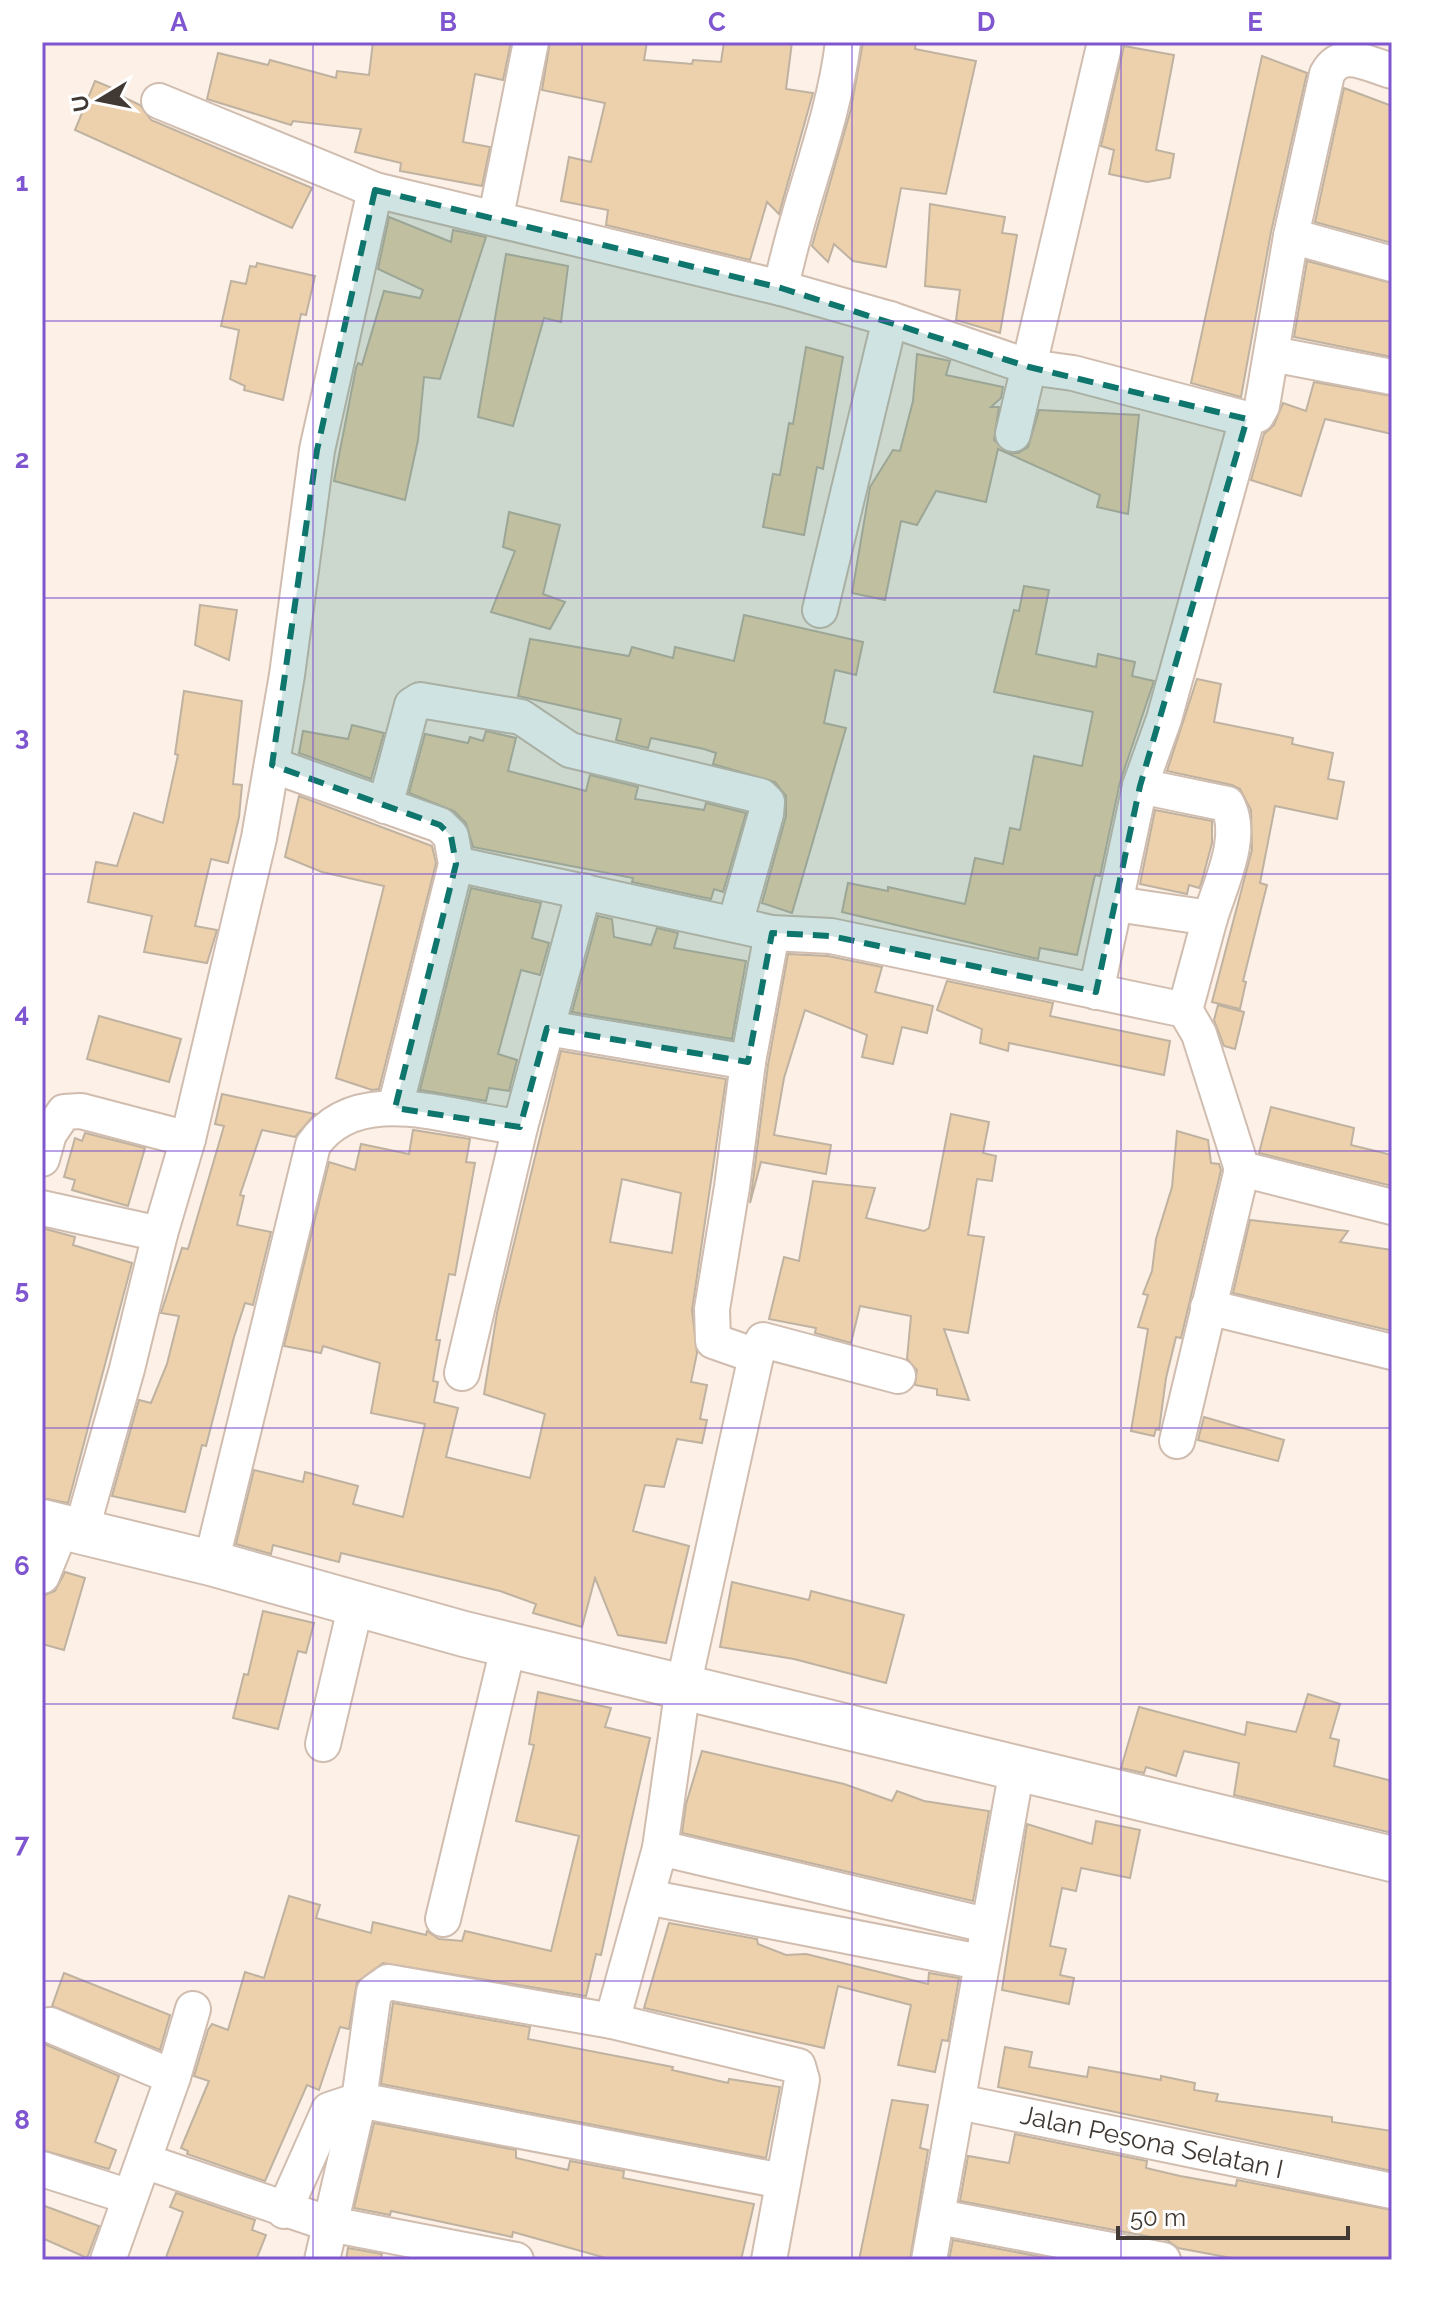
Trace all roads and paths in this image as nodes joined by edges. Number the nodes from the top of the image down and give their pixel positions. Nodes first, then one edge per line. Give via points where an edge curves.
1 (531, 42) edge
2 (843, 42) edge
3 (1105, 42) edge
4 (1392, 71) edge
5 (159, 101) dead end
6 (375, 190) junction
7 (496, 216) junction
8 (1291, 236) junction
9 (1392, 264) edge
10 (781, 288) junction
11 (890, 319) junction
12 (1272, 354) junction
13 (1029, 367) junction
14 (1392, 377) edge
15 (1247, 419) junction
16 (1013, 434) dead end
17 (820, 610) dead end
18 (272, 765) junction
19 (1140, 786) junction
20 (385, 806) junction
21 (456, 864) junction
22 (584, 891) junction
23 (1116, 904) junction
24 (1210, 918) junction
25 (735, 924) junction
26 (772, 933) junction
27 (1096, 992) junction
28 (1185, 1010) junction
29 (547, 1028) junction
30 (748, 1062) junction
31 (395, 1108) junction
32 (520, 1127) junction
33 (188, 1139) junction
34 (42, 1159) edge
35 (1242, 1169) junction
36 (1392, 1207) edge
37 (42, 1208) edge
38 (160, 1234) junction
39 (1208, 1307) junction
40 (1392, 1352) edge
41 (756, 1356) junction
42 (462, 1373) dead end
43 (898, 1376) dead end
44 (1177, 1441) dead end
45 (62, 1527) edge
46 (211, 1563) junction
47 (42, 1576) edge
48 (356, 1604) junction
49 (509, 1644) junction
50 (683, 1687) junction
51 (323, 1744) dead end
52 (1017, 1769) junction
53 (660, 1848) junction
54 (1392, 1859) edge
55 (647, 1897) junction
56 (443, 1919) dead end
57 (986, 1925) junction
58 (980, 1962) junction
59 (193, 2009) dead end
60 (612, 2021) junction
61 (50, 2025) dead end
62 (173, 2077) junction
63 (359, 2100) junction
64 (959, 2102) junction
65 (144, 2161) junction
66 (42, 2169) edge
67 (782, 2181) junction
68 (1392, 2191) edge
69 (130, 2197) junction
70 (284, 2211) junction
71 (939, 2217) junction
72 (330, 2224) junction
73 (108, 2260) edge
74 (322, 2260) edge
75 (516, 2260) edge
76 (769, 2260) edge
77 (929, 2260) edge
78 (1163, 2260) edge

1 - 7 street
2 - 10 street
3 - 13 street
4 - 8 street via 1344,58 1334,62
5 - 6 street
6 - 7 street
6 - 18 street via 317,450
7 - 10 street
8 - 9 street
8 - 12 street
10 - 11 street
11 - 13 street
11 - 17 street
12 - 14 street
12 - 15 street via 1262,406
13 - 15 street via 1073,373
13 - 16 street
15 - 19 street via 1164,719
18 - 20 street
18 - 33 street via 247,895
19 - 23 street
19 - 24 street via 1227,804 1232,813 1233,835
20 - 21 street via 447,831
20 - 25 street via 412,705 420,700 521,717 570,750 761,796 767,802 766,814
21 - 22 street
21 - 31 street
22 - 25 street
22 - 29 street
23 - 24 street
23 - 27 street
24 - 28 street
25 - 26 street
26 - 27 street via 831,936
26 - 30 street
27 - 28 street
28 - 35 street via 1199,1034
29 - 30 street
29 - 32 street
30 - 41 street via 710,1328 720,1346
31 - 32 street
31 - 46 street via 337,1119 313,1145
32 - 42 street
33 - 34 street via 81,1111 64,1112 49,1134
33 - 38 street
35 - 36 street
35 - 39 street
37 - 38 street
38 - 45 street via 127,1369
39 - 40 street
39 - 44 street
41 - 43 street via 763,1340
41 - 50 street
45 - 46 street
45 - 47 street
46 - 48 street
48 - 49 street
48 - 51 street
49 - 50 street
49 - 56 street
50 - 52 street
50 - 53 street
52 - 54 street
52 - 57 street
53 - 55 street
53 - 57 street
55 - 58 street
55 - 60 street
57 - 58 street
58 - 64 street
59 - 62 street
60 - 63 street via 381,1984 374,1992
60 - 67 street via 798,2066 802,2080
61 - 62 street
62 - 65 street
63 - 67 street
63 - 70 street via 329,2110
63 - 72 street
64 - 68 street, Jalan Pesona Selatan I
64 - 71 street
65 - 69 street
65 - 70 street
66 - 69 street
67 - 76 street
69 - 73 street
70 - 72 street
71 - 77 street
71 - 78 street
72 - 74 street
72 - 75 street

